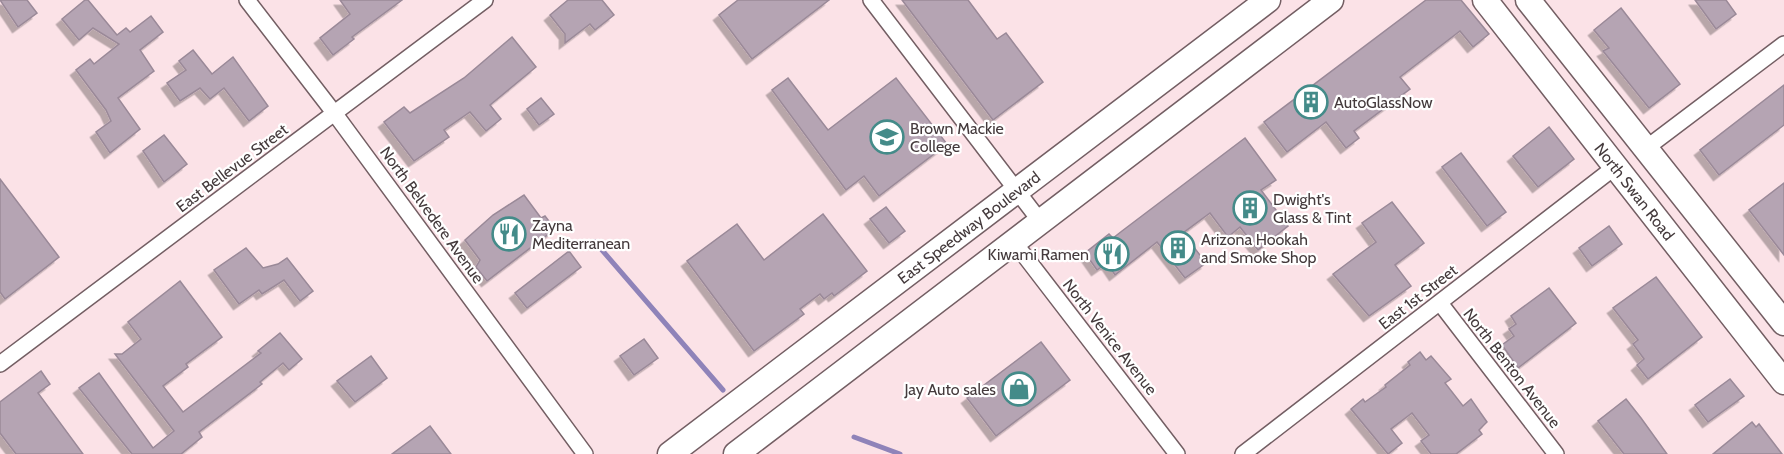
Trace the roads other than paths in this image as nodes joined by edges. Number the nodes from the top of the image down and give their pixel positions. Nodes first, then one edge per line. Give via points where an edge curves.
1 (247, 0) edge
2 (485, 0) edge
3 (871, 0) edge
4 (1268, 0) edge
5 (1332, 0) edge
6 (1485, 0) edge
7 (1528, 0) edge
8 (1784, 44) edge
9 (335, 114) junction
10 (1645, 149) junction
11 (1615, 166) junction
12 (1017, 190) junction
13 (1040, 221) junction
14 (1014, 242) junction
15 (1440, 303) junction
16 (1784, 323) edge
17 (0, 364) edge
18 (1784, 382) edge
19 (585, 454) edge
20 (670, 454) edge
21 (736, 454) edge
22 (1177, 454) edge
23 (1243, 454) edge
24 (1556, 454) edge

1 - 9 street, North Belvedere Avenue
2 - 9 street, East Bellevue Street
3 - 12 street
4 - 12 main road, East Speedway Boulevard
5 - 13 main road
6 - 11 main road, North Swan Road
7 - 10 main road, North Swan Road
8 - 10 street
9 - 17 street, East Bellevue Street
9 - 19 street, North Belvedere Avenue
10 - 16 main road, North Swan Road
11 - 15 street, East 1st Street
11 - 18 main road, North Swan Road
12 - 13 street
12 - 20 main road, East Speedway Boulevard
13 - 14 main road
14 - 21 main road
14 - 22 street, North Venice Avenue
15 - 23 street, East 1st Street
15 - 24 street, North Benton Avenue

